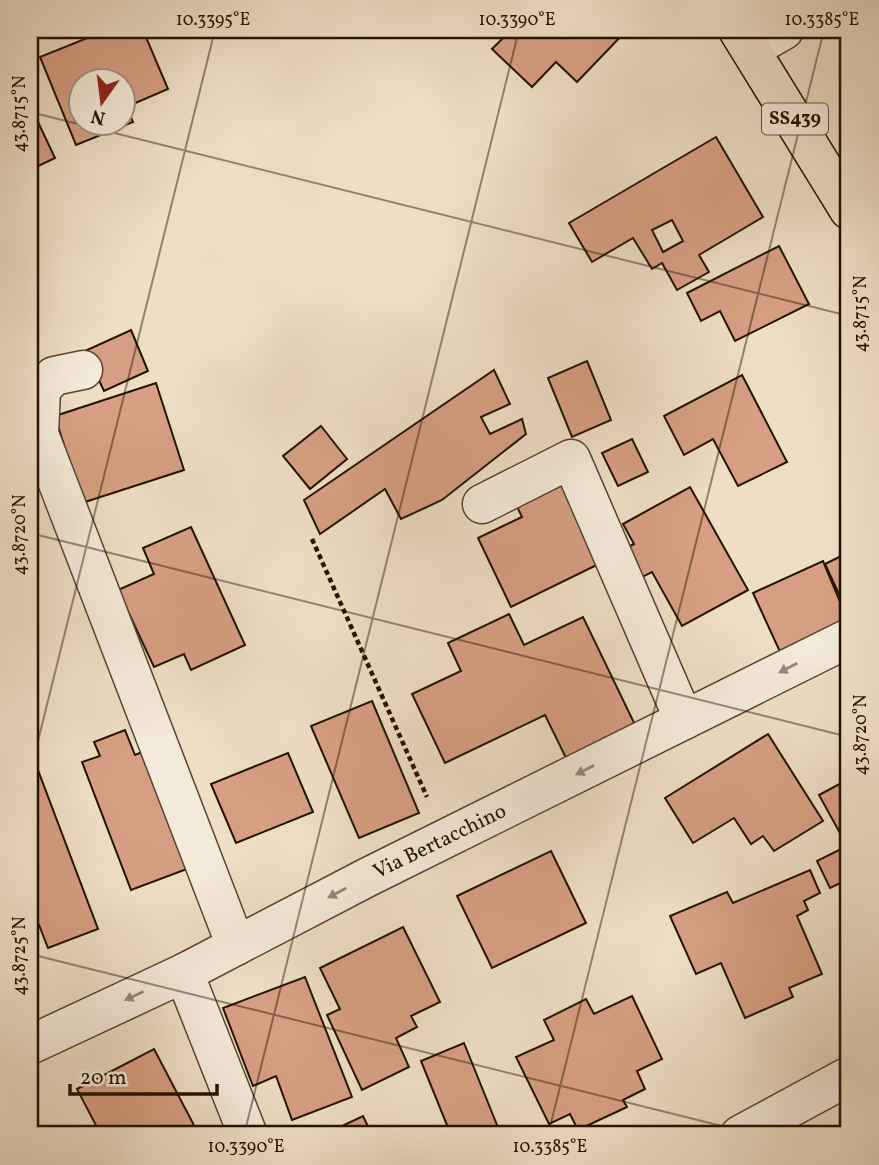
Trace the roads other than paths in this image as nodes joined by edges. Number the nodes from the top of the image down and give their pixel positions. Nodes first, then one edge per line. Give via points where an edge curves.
1 (784, 30) edge
2 (744, 39) edge
3 (849, 210) edge
4 (83, 370) dead end
5 (482, 504) dead end
6 (849, 638) edge
7 (684, 720) junction
8 (236, 946) junction
9 (184, 974) junction
10 (30, 1045) edge
11 (849, 1076) edge
12 (248, 1135) edge
13 (740, 1135) edge

1 - 2 street
2 - 3 main road, SS439
4 - 8 street via 54,376 41,389 39,434
5 - 7 street via 571,459
6 -> 7 street, Via Bertacchino
7 -> 8 street, Via Bertacchino
8 - 9 street, Via Bertacchino
9 -> 10 street, Via Bertacchino
9 - 12 street
11 - 13 street

